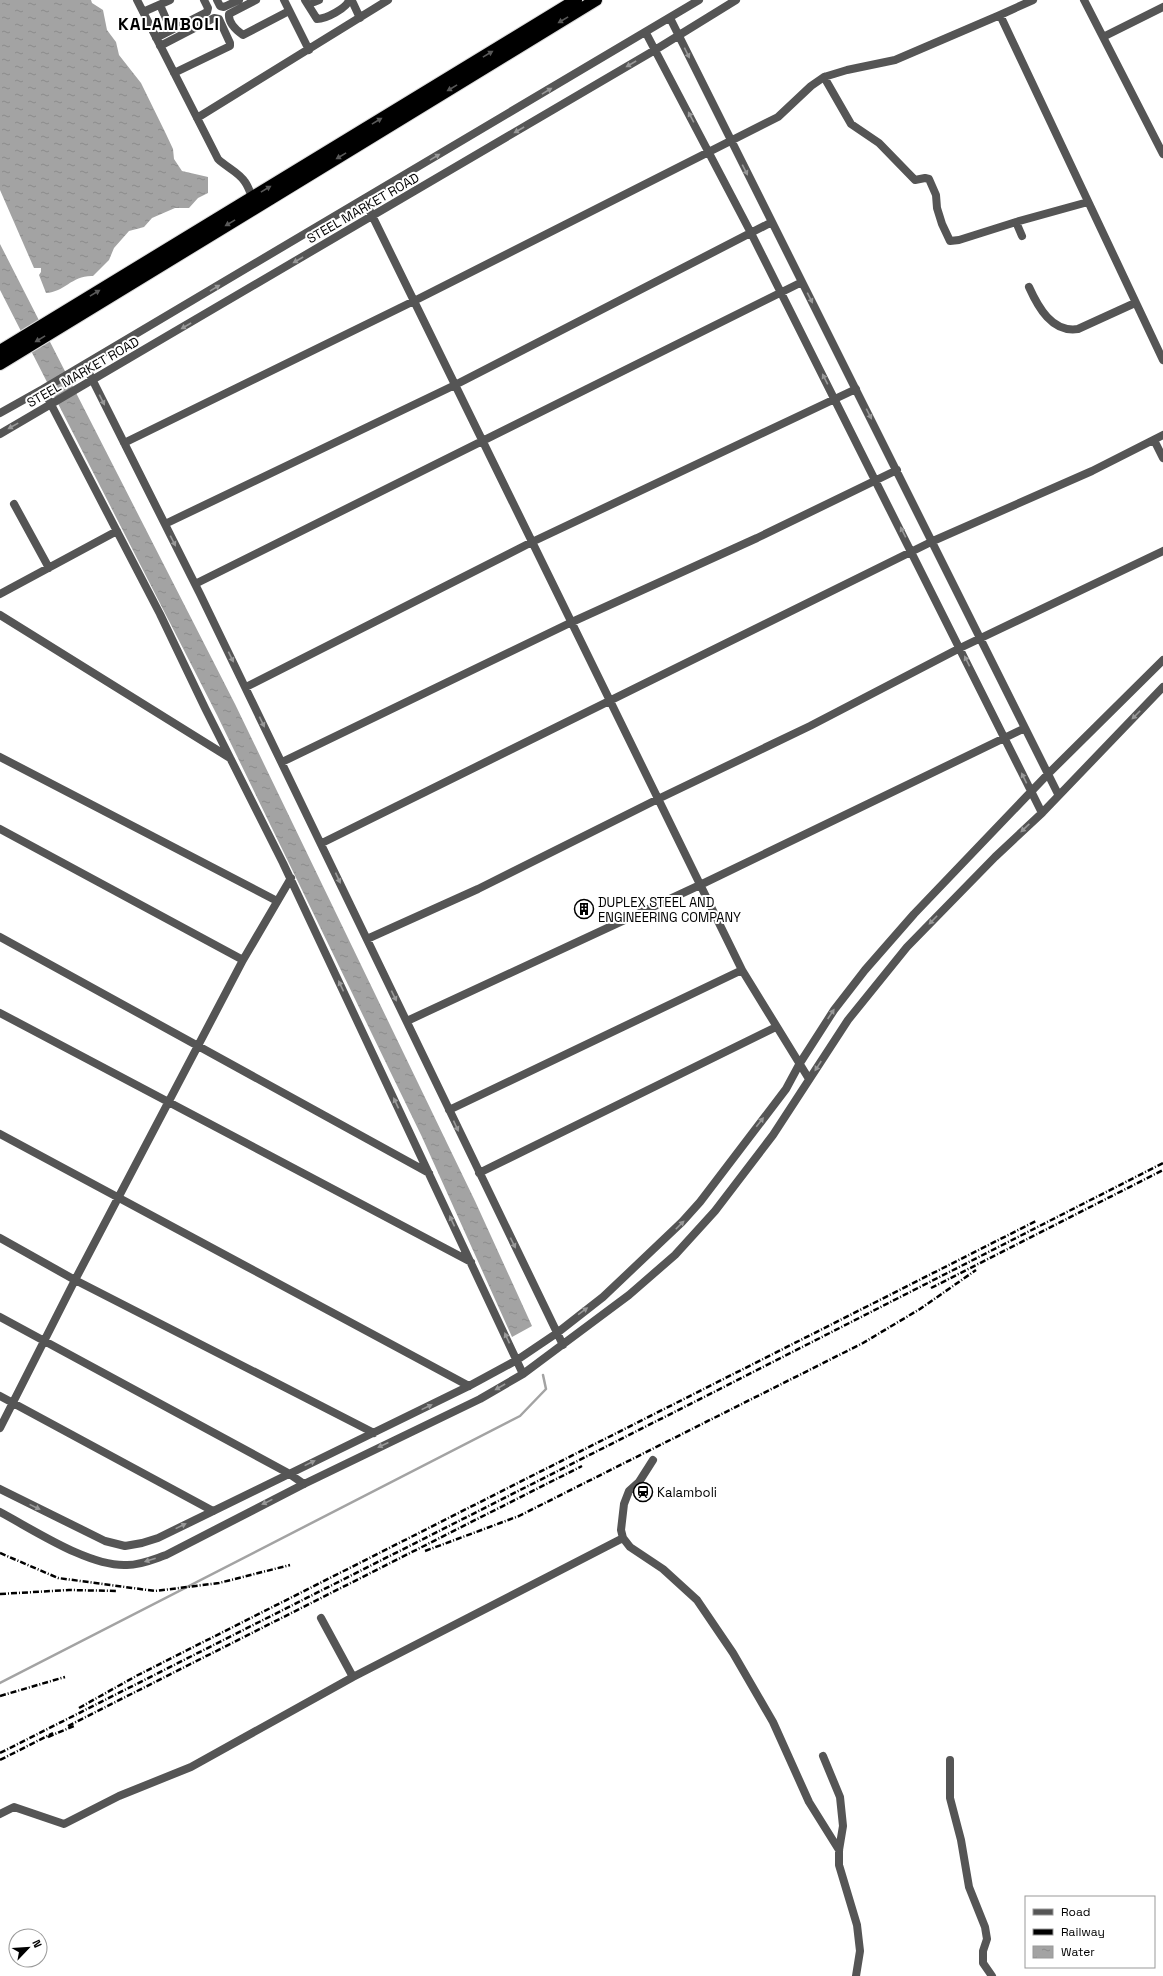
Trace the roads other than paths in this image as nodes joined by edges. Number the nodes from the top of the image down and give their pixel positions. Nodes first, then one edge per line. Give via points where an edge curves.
1 (137, 0) edge
2 (170, 0) edge
3 (204, 0) edge
4 (217, 0) edge
5 (239, 0) edge
6 (256, 0) edge
7 (284, 0) edge
8 (305, 0) edge
9 (388, 0) edge
10 (576, 0) edge
11 (596, 0) edge
12 (699, 0) edge
13 (736, 0) edge
14 (1033, 0) edge
15 (1084, 0) edge
16 (351, 1) edge
17 (158, 2) edge
18 (1163, 7) edge
19 (142, 10) junction
20 (289, 11) junction
21 (1000, 15) junction
22 (360, 18) junction
23 (670, 18) junction
24 (171, 30) junction
25 (646, 33) junction
26 (678, 36) junction
27 (1103, 37) junction
28 (158, 42) junction
29 (309, 50) junction
30 (655, 50) junction
31 (174, 73) junction
32 (824, 77) junction
33 (197, 118) junction
34 (1160, 139) edge
35 (730, 140) junction
36 (710, 151) junction
37 (1163, 154) edge
38 (252, 197) junction
39 (364, 199) junction
40 (1088, 202) junction
41 (372, 216) junction
42 (772, 222) junction
43 (1016, 222) junction
44 (751, 233) junction
45 (1022, 236) dead end
46 (802, 282) junction
47 (1029, 287) dead end
48 (781, 293) junction
49 (414, 301) junction
50 (1135, 303) junction
51 (65, 318) junction
52 (7, 351) edge
53 (1163, 360) edge
54 (0, 364) edge
55 (85, 365) junction
56 (92, 381) junction
57 (455, 385) junction
58 (856, 389) junction
59 (43, 390) junction
60 (835, 398) junction
61 (51, 405) junction
62 (0, 413) edge
63 (0, 434) edge
64 (1163, 435) edge
65 (1154, 440) junction
66 (482, 441) junction
67 (124, 443) junction
68 (1163, 458) edge
69 (897, 470) junction
70 (876, 480) junction
71 (14, 504) dead end
72 (165, 524) junction
73 (117, 531) junction
74 (933, 541) junction
75 (532, 542) junction
76 (1163, 551) edge
77 (912, 552) junction
78 (49, 568) junction
79 (195, 584) junction
80 (0, 594) edge
81 (0, 615) edge
82 (572, 622) junction
83 (981, 638) junction
84 (960, 648) junction
85 (1163, 660) edge
86 (246, 687) junction
87 (1163, 687) edge
88 (610, 700) junction
89 (1024, 728) junction
90 (1005, 738) junction
91 (0, 757) edge
92 (230, 758) junction
93 (282, 762) junction
94 (1047, 775) junction
95 (1031, 792) junction
96 (1058, 794) junction
97 (658, 799) junction
98 (1042, 812) junction
99 (0, 829) edge
100 (322, 843) junction
101 (291, 878) junction
102 (700, 885) junction
103 (277, 901) junction
104 (0, 937) edge
105 (367, 939) junction
106 (243, 960) junction
107 (742, 970) junction
108 (0, 1013) edge
109 (406, 1021) junction
110 (776, 1027) junction
111 (198, 1046) junction
112 (800, 1063) junction
113 (809, 1079) junction
114 (169, 1103) junction
115 (449, 1110) junction
116 (0, 1134) edge
117 (479, 1173) junction
118 (429, 1174) junction
119 (120, 1197) junction
120 (0, 1238) edge
121 (471, 1262) junction
122 (75, 1280) junction
123 (0, 1317) edge
124 (555, 1334) junction
125 (45, 1341) junction
126 (562, 1347) junction
127 (517, 1360) junction
128 (523, 1374) junction
129 (469, 1386) junction
130 (0, 1396) edge
131 (13, 1403) junction
132 (0, 1428) edge
133 (374, 1433) junction
134 (653, 1460) dead end
135 (288, 1473) junction
136 (304, 1484) junction
137 (0, 1489) edge
138 (213, 1511) junction
139 (0, 1512) edge
140 (623, 1538) junction
141 (321, 1618) dead end
142 (353, 1677) junction
143 (823, 1756) dead end
144 (950, 1760) dead end
145 (0, 1814) edge
146 (839, 1850) junction
147 (856, 1976) edge
148 (992, 1976) edge

1 - 19 street
2 - 17 street
3 - 24 street via 207,12
4 - 5 street via 220,6 224,6
6 - 20 street via 229,14 236,32 243,35
7 - 20 street
8 - 16 street via 317,19 322,19
9 - 22 street
38 -> 10 highway
11 -> 51 highway
12 - 23 street, STEEL MARKET ROAD
13 - 26 street, STEEL MARKET ROAD
14 - 21 street
15 - 27 street
16 - 22 street
17 - 19 street
17 - 24 street
18 - 27 street
19 - 28 street
20 - 29 street
21 - 32 street via 895,60
21 - 40 street
22 - 29 street
23 - 25 street, STEEL MARKET ROAD
23 - 26 street
24 - 28 street
25 - 30 street
39 -> 25 street, STEEL MARKET ROAD
26 - 30 street, STEEL MARKET ROAD
26 -> 35 street
27 - 34 street
28 - 31 street
28 - 31 street via 214,18 218,19 230,46
29 - 33 street
36 -> 30 street
30 -> 41 street, STEEL MARKET ROAD
31 - 33 street
32 - 35 street via 778,117
32 - 43 street via 851,124 879,143 915,180 929,179 936,195 942,224 950,240 959,240
33 - 38 street via 218,159 246,182
34 - 37 street
35 - 36 street
35 -> 42 street
36 - 44 street
36 - 49 street
51 -> 38 highway
39 - 41 street
55 -> 39 street, STEEL MARKET ROAD
40 - 43 street
40 - 50 street
41 - 49 street
41 -> 56 street, STEEL MARKET ROAD
42 - 44 street
42 - 46 street
43 - 45 street
44 - 48 street
44 - 57 street
46 - 48 street
46 -> 58 street
47 - 50 street via 1036,304 1045,316 1069,330 1078,329
60 -> 48 street
48 - 66 street
49 - 57 street
49 - 67 street
50 - 53 street
51 - 52 highway
52 - 54 highway
55 - 56 street
55 - 59 street, STEEL MARKET ROAD
56 - 61 street, STEEL MARKET ROAD
56 -> 67 street
57 - 66 street
57 - 72 street
58 - 60 street
58 -> 69 street
59 - 61 street
59 - 62 street, STEEL MARKET ROAD
60 - 70 street
60 - 75 street
61 -> 63 street, STEEL MARKET ROAD
61 - 73 street
64 - 65 street
65 - 68 street
65 - 74 street via 1092,471
66 - 75 street
66 - 79 street
67 - 72 street
69 - 70 street
69 - 74 street
77 -> 70 street
70 - 82 street via 757,538
71 - 78 street
72 -> 79 street
73 - 78 street
73 - 92 street
74 - 77 street
74 - 83 street
75 - 82 street
75 - 86 street
76 - 83 street
77 - 84 street
77 - 88 street
78 - 80 street
79 -> 86 street
81 - 92 street
82 - 88 street
82 - 93 street
83 - 84 street
83 - 89 street
90 -> 84 street
84 - 97 street via 810,726
85 - 94 street
86 -> 93 street
87 -> 96 street
88 - 97 street
88 - 100 street
89 - 90 street
89 - 94 street
95 -> 90 street
90 - 102 street
91 - 103 street
92 - 101 street
93 - 100 street
94 - 95 street
94 - 96 street
95 - 98 street
112 -> 95 street via 834,1010 865,970 914,914
96 - 98 street
97 - 102 street
97 - 105 street via 478,889
98 -> 113 street via 907,947 848,1020
99 - 106 street
100 -> 105 street
101 - 103 street
118 -> 101 street
102 - 107 street
102 - 109 street
103 - 106 street
104 - 111 street
105 -> 109 street
106 - 111 street
107 - 110 street
107 - 115 street
108 - 114 street
109 - 115 street
110 - 112 street
110 - 117 street
111 - 114 street
111 - 118 street
112 - 113 street
124 -> 112 street via 603,1296 660,1244 700,1202 786,1089
113 - 126 street via 773,1135 675,1255
114 - 119 street
114 - 121 street
115 -> 117 street
116 - 119 street
117 -> 124 street
121 -> 118 street
119 - 122 street
119 - 129 street
120 - 122 street
127 -> 121 street
122 - 125 street
122 - 133 street
123 - 125 street
124 - 126 street
124 - 127 street
125 - 131 street
125 - 135 street
126 - 128 street
127 - 128 street
127 - 129 street
128 -> 136 street via 480,1399
133 -> 129 street
130 - 131 street
131 - 132 street
131 - 138 street
135 -> 133 street
134 - 140 street via 639,1482 629,1491 624,1504 621,1530
135 - 136 street
135 - 138 street
136 -> 139 street via 166,1555 128,1566 98,1561
137 -> 138 street via 105,1541 125,1546 158,1538
140 - 142 street
140 - 146 street via 630,1547 663,1569 697,1600 733,1653 773,1722 809,1802
141 - 142 street
142 - 145 street via 192,1767 119,1796 64,1824 14,1807
143 - 146 street via 840,1797 843,1826
144 - 148 street via 950,1798 969,1887 985,1927 987,1939 983,1963
146 - 147 street via 839,1865 857,1925 860,1952

